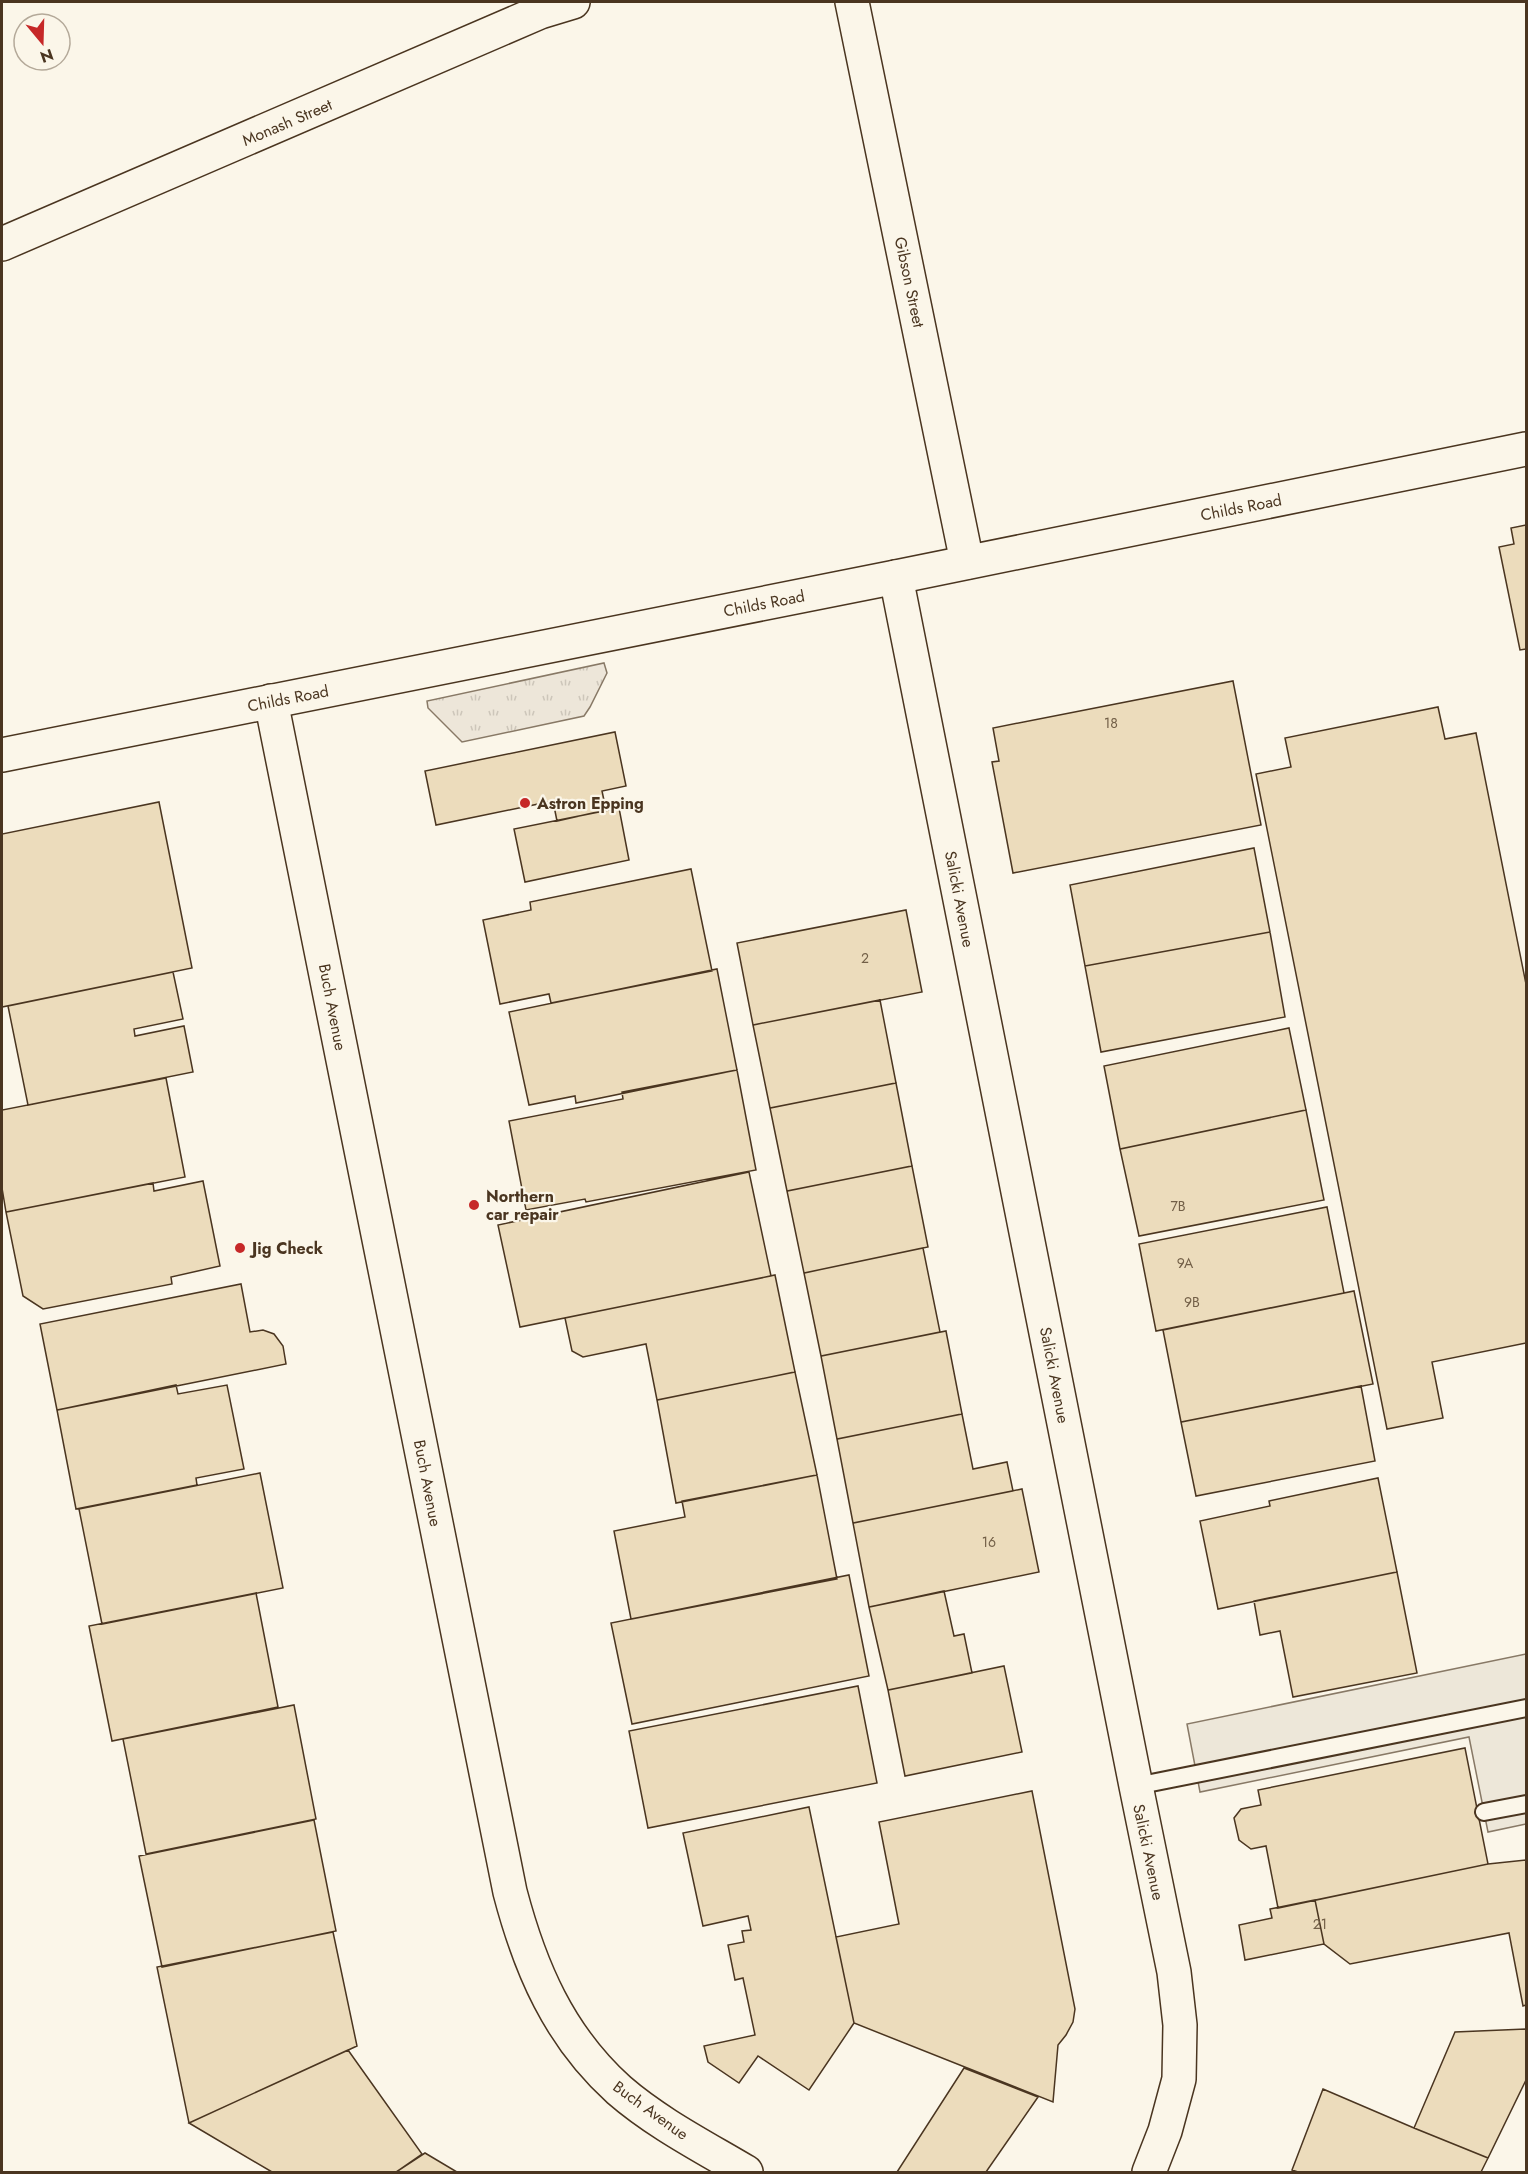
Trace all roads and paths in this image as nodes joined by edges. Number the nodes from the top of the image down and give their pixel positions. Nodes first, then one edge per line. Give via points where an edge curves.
1 (573, 2) edge
2 (852, 2) edge
3 (2, 244) edge
4 (1527, 449) edge
5 (967, 562) junction
6 (896, 577) junction
7 (271, 701) junction
8 (2, 754) edge
9 (1527, 1708) edge
10 (1136, 1786) junction
11 (1527, 1804) edge
12 (1484, 1812) dead end
13 (746, 2172) edge
14 (1149, 2172) edge

1 - 3 street, Monash Street via 540,12
2 - 5 street, Gibson Street
4 - 5 street, Childs Road
5 - 6 street, Childs Road
6 - 7 street, Childs Road
6 - 10 street, Salicki Avenue
7 - 8 street, Childs Road
7 - 13 street, Buch Avenue via 521,1933 538,1979 562,2023 591,2062 621,2091 668,2125
9 - 10 lane
10 - 14 street, Salicki Avenue via 1174,1972 1180,2025 1179,2079
11 - 12 lane

